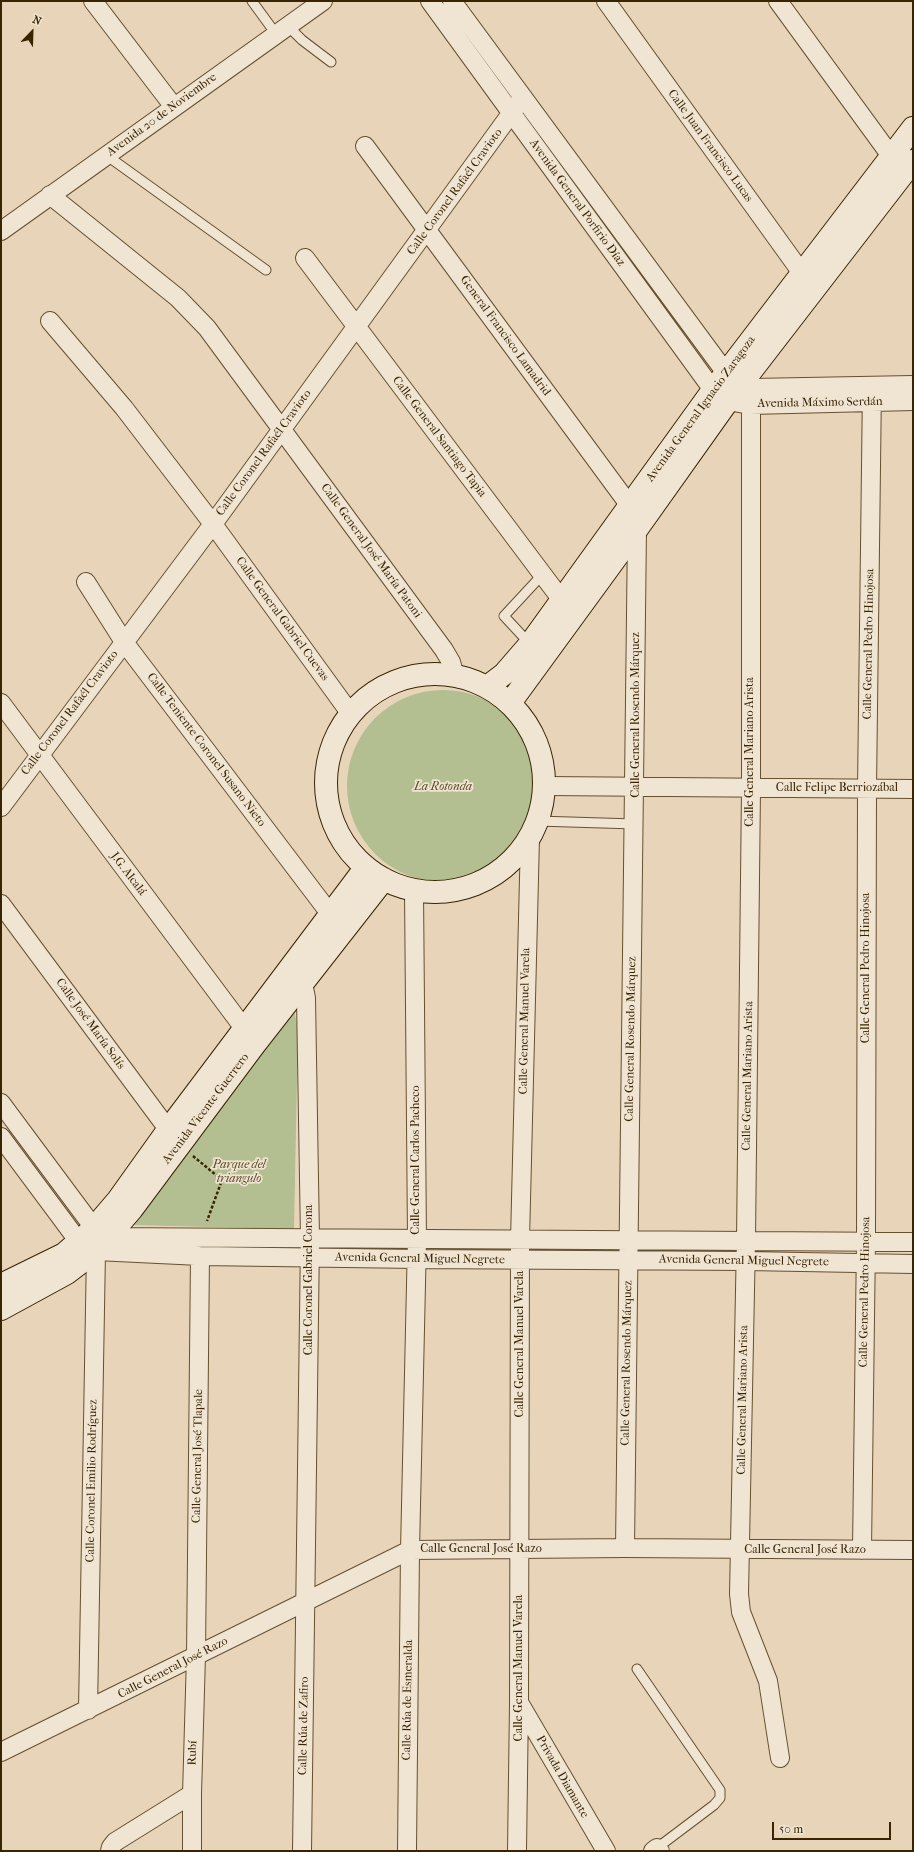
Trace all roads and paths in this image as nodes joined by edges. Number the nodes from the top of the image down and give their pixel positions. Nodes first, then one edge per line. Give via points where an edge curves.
1 (93, 1) edge
2 (252, 1) edge
3 (323, 1) edge
4 (430, 1) edge
5 (452, 1) edge
6 (606, 1) edge
7 (778, 1) edge
8 (282, 30) junction
9 (331, 62) dead end
10 (523, 97) junction
11 (174, 107) junction
12 (512, 113) junction
13 (913, 128) edge
14 (365, 146) dead end
15 (106, 155) junction
16 (903, 163) edge
17 (50, 195) junction
18 (427, 229) junction
19 (1, 231) edge
20 (305, 258) dead end
21 (266, 270) dead end
22 (802, 273) junction
23 (814, 290) junction
24 (50, 321) dead end
25 (356, 327) junction
26 (913, 385) edge
27 (735, 390) junction
28 (872, 394) junction
29 (913, 401) edge
30 (282, 428) junction
31 (630, 506) junction
32 (213, 524) junction
33 (637, 530) junction
34 (542, 575) junction
35 (86, 582) dead end
36 (568, 608) junction
37 (124, 642) junction
38 (530, 644) junction
39 (455, 676) junction
40 (487, 687) junction
41 (1, 703) edge
42 (510, 703) junction
43 (350, 714) junction
44 (39, 755) junction
45 (545, 786) junction
46 (635, 787) junction
47 (751, 788) junction
48 (867, 788) junction
49 (913, 789) edge
50 (1, 807) edge
51 (635, 824) junction
52 (534, 829) junction
53 (375, 873) junction
54 (414, 890) junction
55 (1, 904) edge
56 (331, 915) junction
57 (298, 959) junction
58 (304, 982) junction
59 (250, 1036) junction
60 (1, 1103) edge
61 (1, 1137) edge
62 (173, 1137) junction
63 (202, 1237) junction
64 (94, 1239) junction
65 (310, 1239) junction
66 (417, 1240) junction
67 (520, 1240) junction
68 (628, 1240) junction
69 (746, 1240) junction
70 (866, 1241) junction
71 (913, 1242) edge
72 (200, 1256) junction
73 (310, 1258) junction
74 (417, 1259) junction
75 (520, 1260) junction
76 (628, 1260) junction
77 (746, 1261) junction
78 (865, 1263) junction
79 (913, 1264) edge
80 (1, 1286) edge
81 (1, 1308) edge
82 (625, 1548) junction
83 (520, 1549) junction
84 (740, 1549) junction
85 (410, 1550) junction
86 (862, 1550) junction
87 (913, 1550) edge
88 (305, 1602) junction
89 (196, 1656) junction
90 (637, 1669) dead end
91 (519, 1703) junction
92 (88, 1710) junction
93 (1, 1752) edge
94 (780, 1758) dead end
95 (192, 1794) junction
96 (657, 1850) edge
97 (110, 1851) edge
98 (192, 1851) edge
99 (302, 1851) edge
100 (407, 1851) edge
101 (516, 1851) edge
102 (606, 1851) edge

1 - 11 street
2 - 8 lane
3 - 8 street, Avenida 20 de Noviembre
4 - 12 street, Avenida General Porfirio Díaz
5 - 10 street, Avenida General Porfirio Díaz
6 - 22 street, Calle Juan Francisco Lucas
7 - 16 street
8 - 9 lane via 302,40
8 - 11 street, Avenida 20 de Noviembre
10 - 12 street, Calle Coronel Rafaél Cravioto
10 - 27 street, Avenida General Porfirio Díaz
11 - 15 street, Avenida 20 de Noviembre
12 - 18 street, Calle Coronel Rafaél Cravioto
12 - 27 street, Avenida General Porfirio Díaz
13 - 16 main road, Avenida General Ignacio Zaragoza
14 - 18 street, General Francisco Lamadrid
15 - 17 street, Avenida 20 de Noviembre
15 - 21 lane
16 - 22 main road, Avenida General Ignacio Zaragoza
16 - 23 main road, Avenida General Ignacio Zaragoza
17 - 19 street, Avenida 20 de Noviembre
17 - 30 street, Calle General José María Patoni via 192,311
18 - 25 street, Calle Coronel Rafaél Cravioto
18 - 31 street, General Francisco Lamadrid
20 - 25 street, Calle General Santiago Tapia
22 - 23 street, Calle Juan Francisco Lucas
22 - 27 main road, Avenida General Ignacio Zaragoza
23 - 27 main road, Avenida General Ignacio Zaragoza
24 - 32 street, Calle General Gabriel Cuevas via 124,408
25 - 30 street, Calle Coronel Rafaél Cravioto
25 - 34 street, Calle General Santiago Tapia
26 - 28 street, Avenida Máximo Serdán
27 - 28 street, Avenida Máximo Serdán
27 - 31 main road, Avenida General Ignacio Zaragoza
27 - 33 main road, Avenida General Ignacio Zaragoza
27 - 47 street, Calle General Mariano Arista
28 - 29 street, Avenida Máximo Serdán
28 - 48 street, Calle General Pedro Hinojosa
30 - 32 street, Calle Coronel Rafaél Cravioto
30 - 39 street, Calle General José María Patoni via 444,650
31 - 33 street, General Francisco Lamadrid
31 - 36 main road, Avenida General Ignacio Zaragoza
32 - 37 street, Calle Coronel Rafaél Cravioto
32 - 43 street, Calle General Gabriel Cuevas
33 - 36 main road, Avenida General Ignacio Zaragoza
33 - 46 street, Calle General Rosendo Márquez
34 - 36 street, Calle General Santiago Tapia
34 - 38 lane via 504,616
35 - 37 street, Calle Teniente Coronel Susano Nieto
36 - 38 main road, Avenida General Ignacio Zaragoza
36 - 42 main road, Avenida General Ignacio Zaragoza
37 - 44 street, Calle Coronel Rafaél Cravioto
37 - 56 street, Calle Teniente Coronel Susano Nieto
38 - 40 main road, Avenida General Ignacio Zaragoza via 504,674
39 - 40 main road
39 - 43 main road via 432,674 387,685 367,697
40 - 42 main road
41 - 44 street, J.G. Alcalá
42 - 45 main road via 525,721 536,741 543,763
43 - 53 main road via 335,738 327,765 326,793 336,827 346,846
44 - 50 street, Calle Coronel Rafaél Cravioto
44 - 59 street, J.G. Alcalá
45 - 46 street, Calle Felipe Berriozábal
45 - 52 main road via 541,813
46 - 47 street, Calle Felipe Berriozábal
46 - 51 street, Calle General Rosendo Márquez
47 - 48 street, Calle Felipe Berriozábal
47 - 69 street, Calle General Mariano Arista
48 - 49 street, Calle Felipe Berriozábal
48 - 70 street, Calle General Pedro Hinojosa
51 - 52 lane
51 - 68 street, Calle General Rosendo Márquez
52 - 54 main road via 514,859 498,872 468,887 441,892
52 - 67 street, Calle General Manuel Varela
53 - 54 main road
53 - 56 main road, Avenida Vicente Guerrero
53 - 58 main road, Avenida Vicente Guerrero
54 - 66 street, Calle General Carlos Pacheco
55 - 62 street, Calle José María Solís
56 - 57 main road, Avenida Vicente Guerrero
57 - 58 street, Calle Coronel Gabriel Corona
57 - 59 main road, Avenida Vicente Guerrero
58 - 59 main road, Avenida Vicente Guerrero
58 - 65 street, Calle Coronel Gabriel Corona
59 - 62 main road, Avenida Vicente Guerrero
60 - 64 street
61 - 64 street
62 - 63 path via 222,1180
62 - 64 main road, Avenida Vicente Guerrero via 118,1200
63 - 64 street, Avenida General Miguel Negrete
63 - 65 street, Avenida General Miguel Negrete
64 - 72 street, Avenida General Miguel Negrete
64 - 80 main road, Avenida Vicente Guerrero
64 - 81 main road, Avenida Vicente Guerrero via 67,1273
64 - 92 street, Calle Coronel Emilio Rodríguez
65 - 66 street, Avenida General Miguel Negrete
65 - 73 street, Calle Coronel Gabriel Corona
66 - 67 street, Avenida General Miguel Negrete
66 - 74 street, Calle General Carlos Pacheco
67 - 68 street, Avenida General Miguel Negrete
67 - 75 street, Calle General Manuel Varela
68 - 69 street, Avenida General Miguel Negrete
68 - 76 street, Calle General Rosendo Márquez
69 - 70 street, Avenida General Miguel Negrete
69 - 77 street, Calle General Mariano Arista
70 - 71 street, Avenida General Miguel Negrete
70 - 78 street, Calle General Pedro Hinojosa
72 - 73 street, Avenida General Miguel Negrete
72 - 89 street, Calle General José Tlapale
73 - 74 street, Avenida General Miguel Negrete
73 - 88 street, Calle Coronel Gabriel Corona
74 - 75 street, Avenida General Miguel Negrete
74 - 85 street, Calle General Carlos Pacheco
75 - 76 street, Avenida General Miguel Negrete
75 - 83 street, Calle General Manuel Varela
76 - 77 street, Avenida General Miguel Negrete
76 - 82 street, Calle General Rosendo Márquez
77 - 78 street, Avenida General Miguel Negrete
77 - 84 street, Calle General Mariano Arista
78 - 79 street, Avenida General Miguel Negrete
78 - 86 street, Calle General Pedro Hinojosa
82 - 83 street, Calle General José Razo
82 - 84 street, Calle General José Razo
83 - 85 street, Calle General José Razo
83 - 91 street, Calle General Manuel Varela
84 - 86 street, Calle General José Razo
84 - 94 street, Calle General Mariano Arista via 741,1612 768,1681
85 - 88 street, Calle General José Razo
85 - 100 street, Calle Rúa de Esmeralda
86 - 87 street, Calle General José Razo
88 - 89 street, Calle General José Razo
88 - 99 street, Calle Rúa de Zafiro
89 - 92 street, Calle General José Razo
89 - 95 street, Rubí
90 - 96 lane via 720,1790 720,1798 714,1805
91 - 101 street, Calle General Manuel Varela
91 - 102 street, Privada Diamante
92 - 93 street, Calle General José Razo
95 - 97 street via 115,1842
95 - 98 street, Rubí

